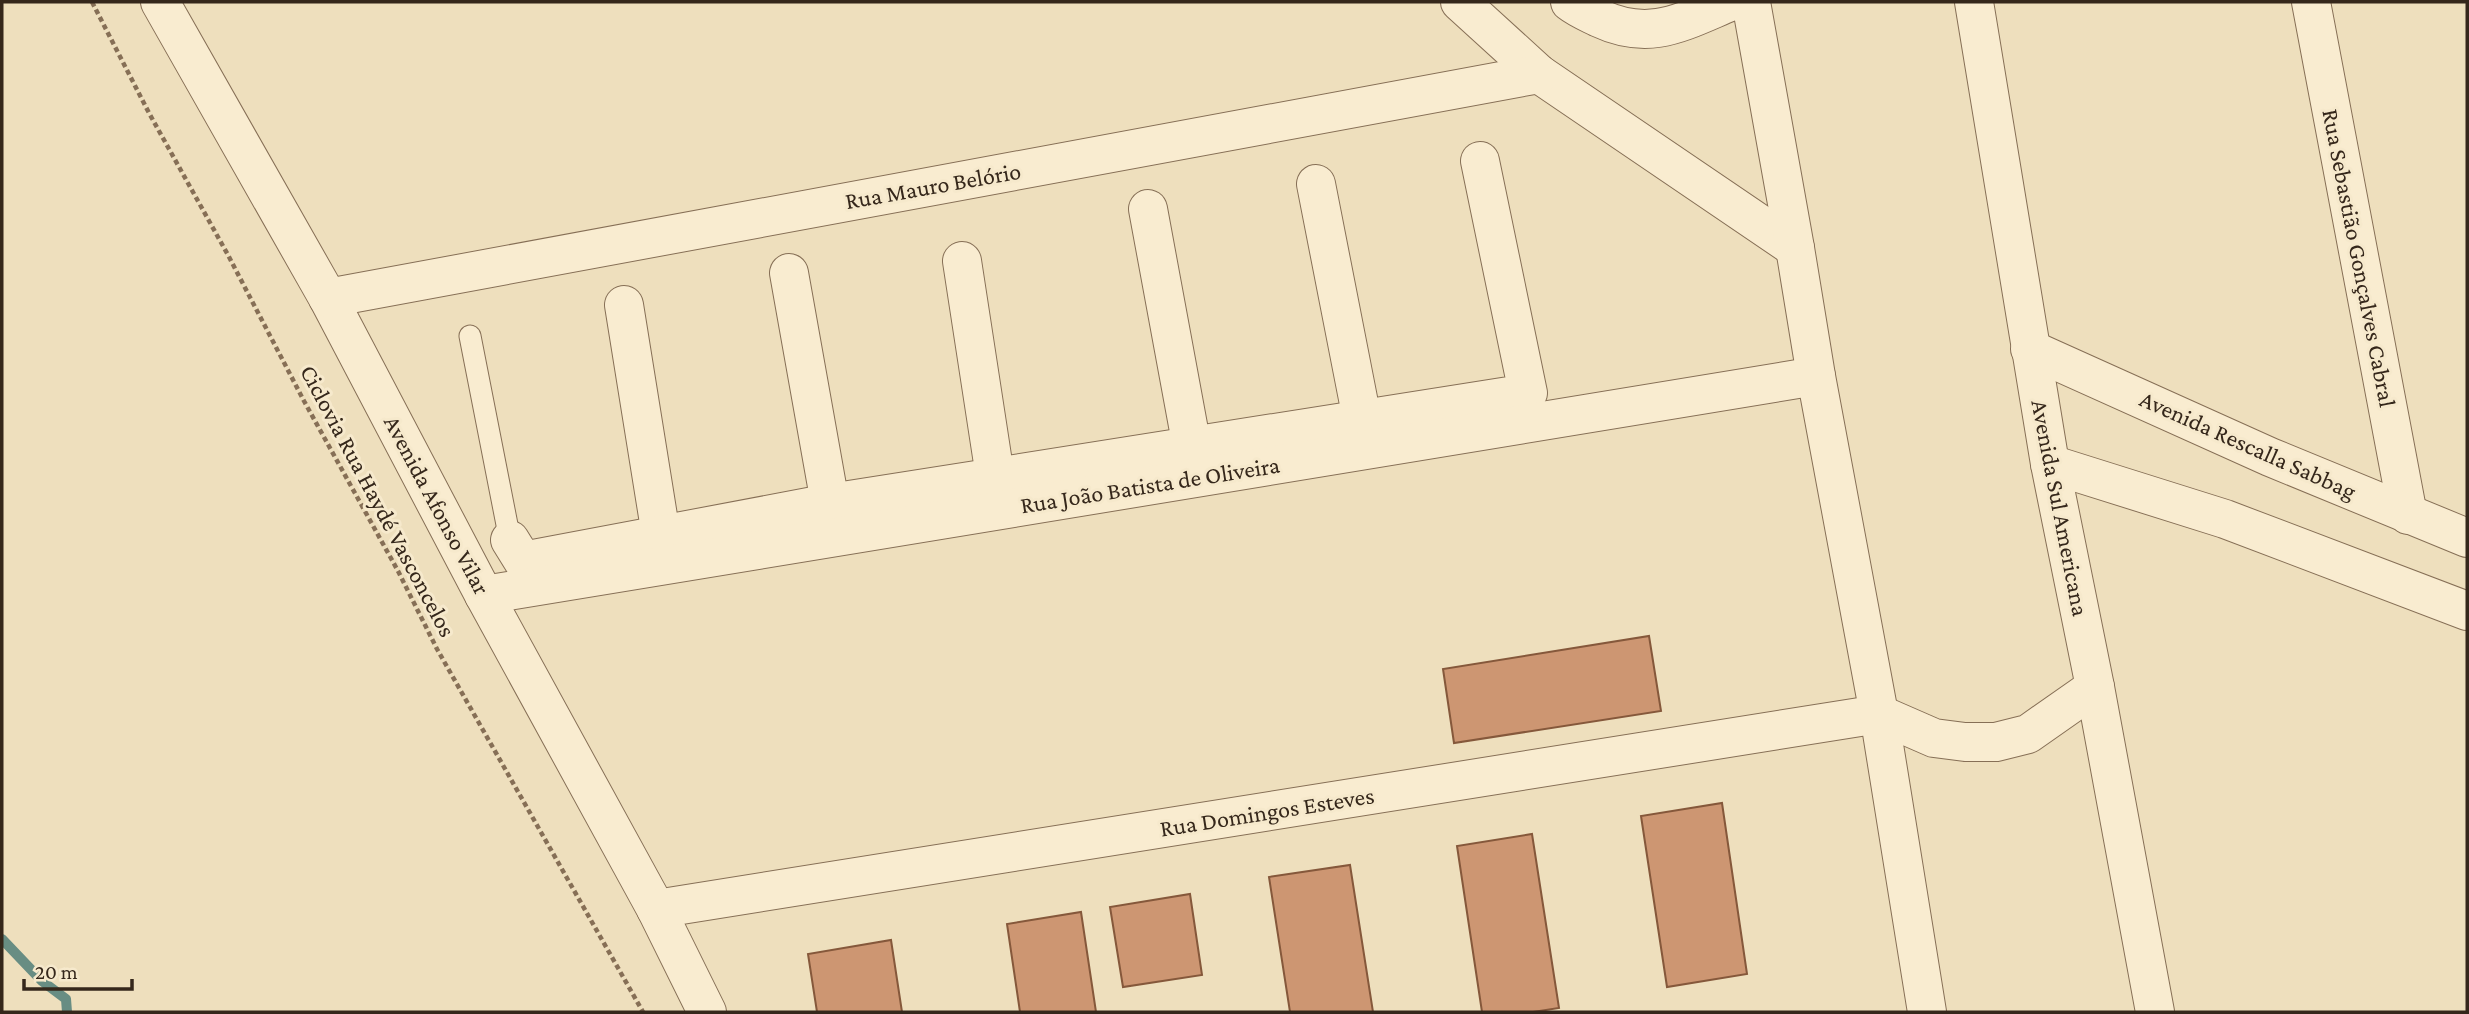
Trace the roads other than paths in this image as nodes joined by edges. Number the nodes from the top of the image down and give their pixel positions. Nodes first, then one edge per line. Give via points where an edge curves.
1 (160, 2) edge
2 (1460, 2) edge
3 (1570, 2) edge
4 (1730, 2) edge
5 (1751, 2) edge
6 (1974, 2) edge
7 (2311, 2) edge
8 (1539, 74) junction
9 (1480, 162) dead end
10 (1316, 184) dead end
11 (1148, 209) dead end
12 (1796, 248) junction
13 (962, 261) dead end
14 (789, 273) dead end
15 (328, 298) junction
16 (624, 304) dead end
17 (470, 336) dead end
18 (2030, 349) junction
19 (1816, 376) junction
20 (1362, 419) junction
21 (1192, 447) junction
22 (2050, 464) junction
23 (995, 476) junction
24 (830, 503) junction
25 (2407, 514) junction
26 (661, 535) junction
27 (2467, 538) edge
28 (517, 551) junction
29 (477, 583) junction
30 (2467, 611) edge
31 (2095, 687) junction
32 (1879, 714) junction
33 (656, 909) junction
34 (707, 1012) edge
35 (1927, 1012) edge
36 (2155, 1012) edge

1 - 15 street, Avenida Afonso Vilar
2 - 8 street
3 - 4 street via 1608,23 1639,31 1672,26
5 - 12 street
6 - 18 street, Avenida Sul Americana
7 - 25 street, Rua Sebastião Gonçalves Cabral
8 - 12 street
8 - 15 street, Rua Mauro Belório
9 - 20 street via 1528,393
10 - 20 street
11 - 21 street
12 - 19 street
13 - 23 street
14 - 24 street
15 - 29 street, Avenida Afonso Vilar
16 - 26 street
17 - 28 lane
18 - 22 street, Avenida Sul Americana
18 - 25 street, Avenida Rescalla Sabbag
19 - 29 street, Rua João Batista de Oliveira
19 - 32 street
20 - 21 street
21 - 23 street
22 - 30 street via 2225,519
22 - 31 street, Avenida Sul Americana
23 - 24 street
24 - 26 street
25 - 27 street, Avenida Rescalla Sabbag
26 - 28 street
28 - 29 street
29 - 33 street, Avenida Afonso Vilar
31 - 32 street via 2028,734 1996,742 1934,738
31 - 36 street, Avenida Sul Americana
32 - 33 street, Rua Domingos Esteves
32 - 35 street
33 - 34 street, Avenida Afonso Vilar

